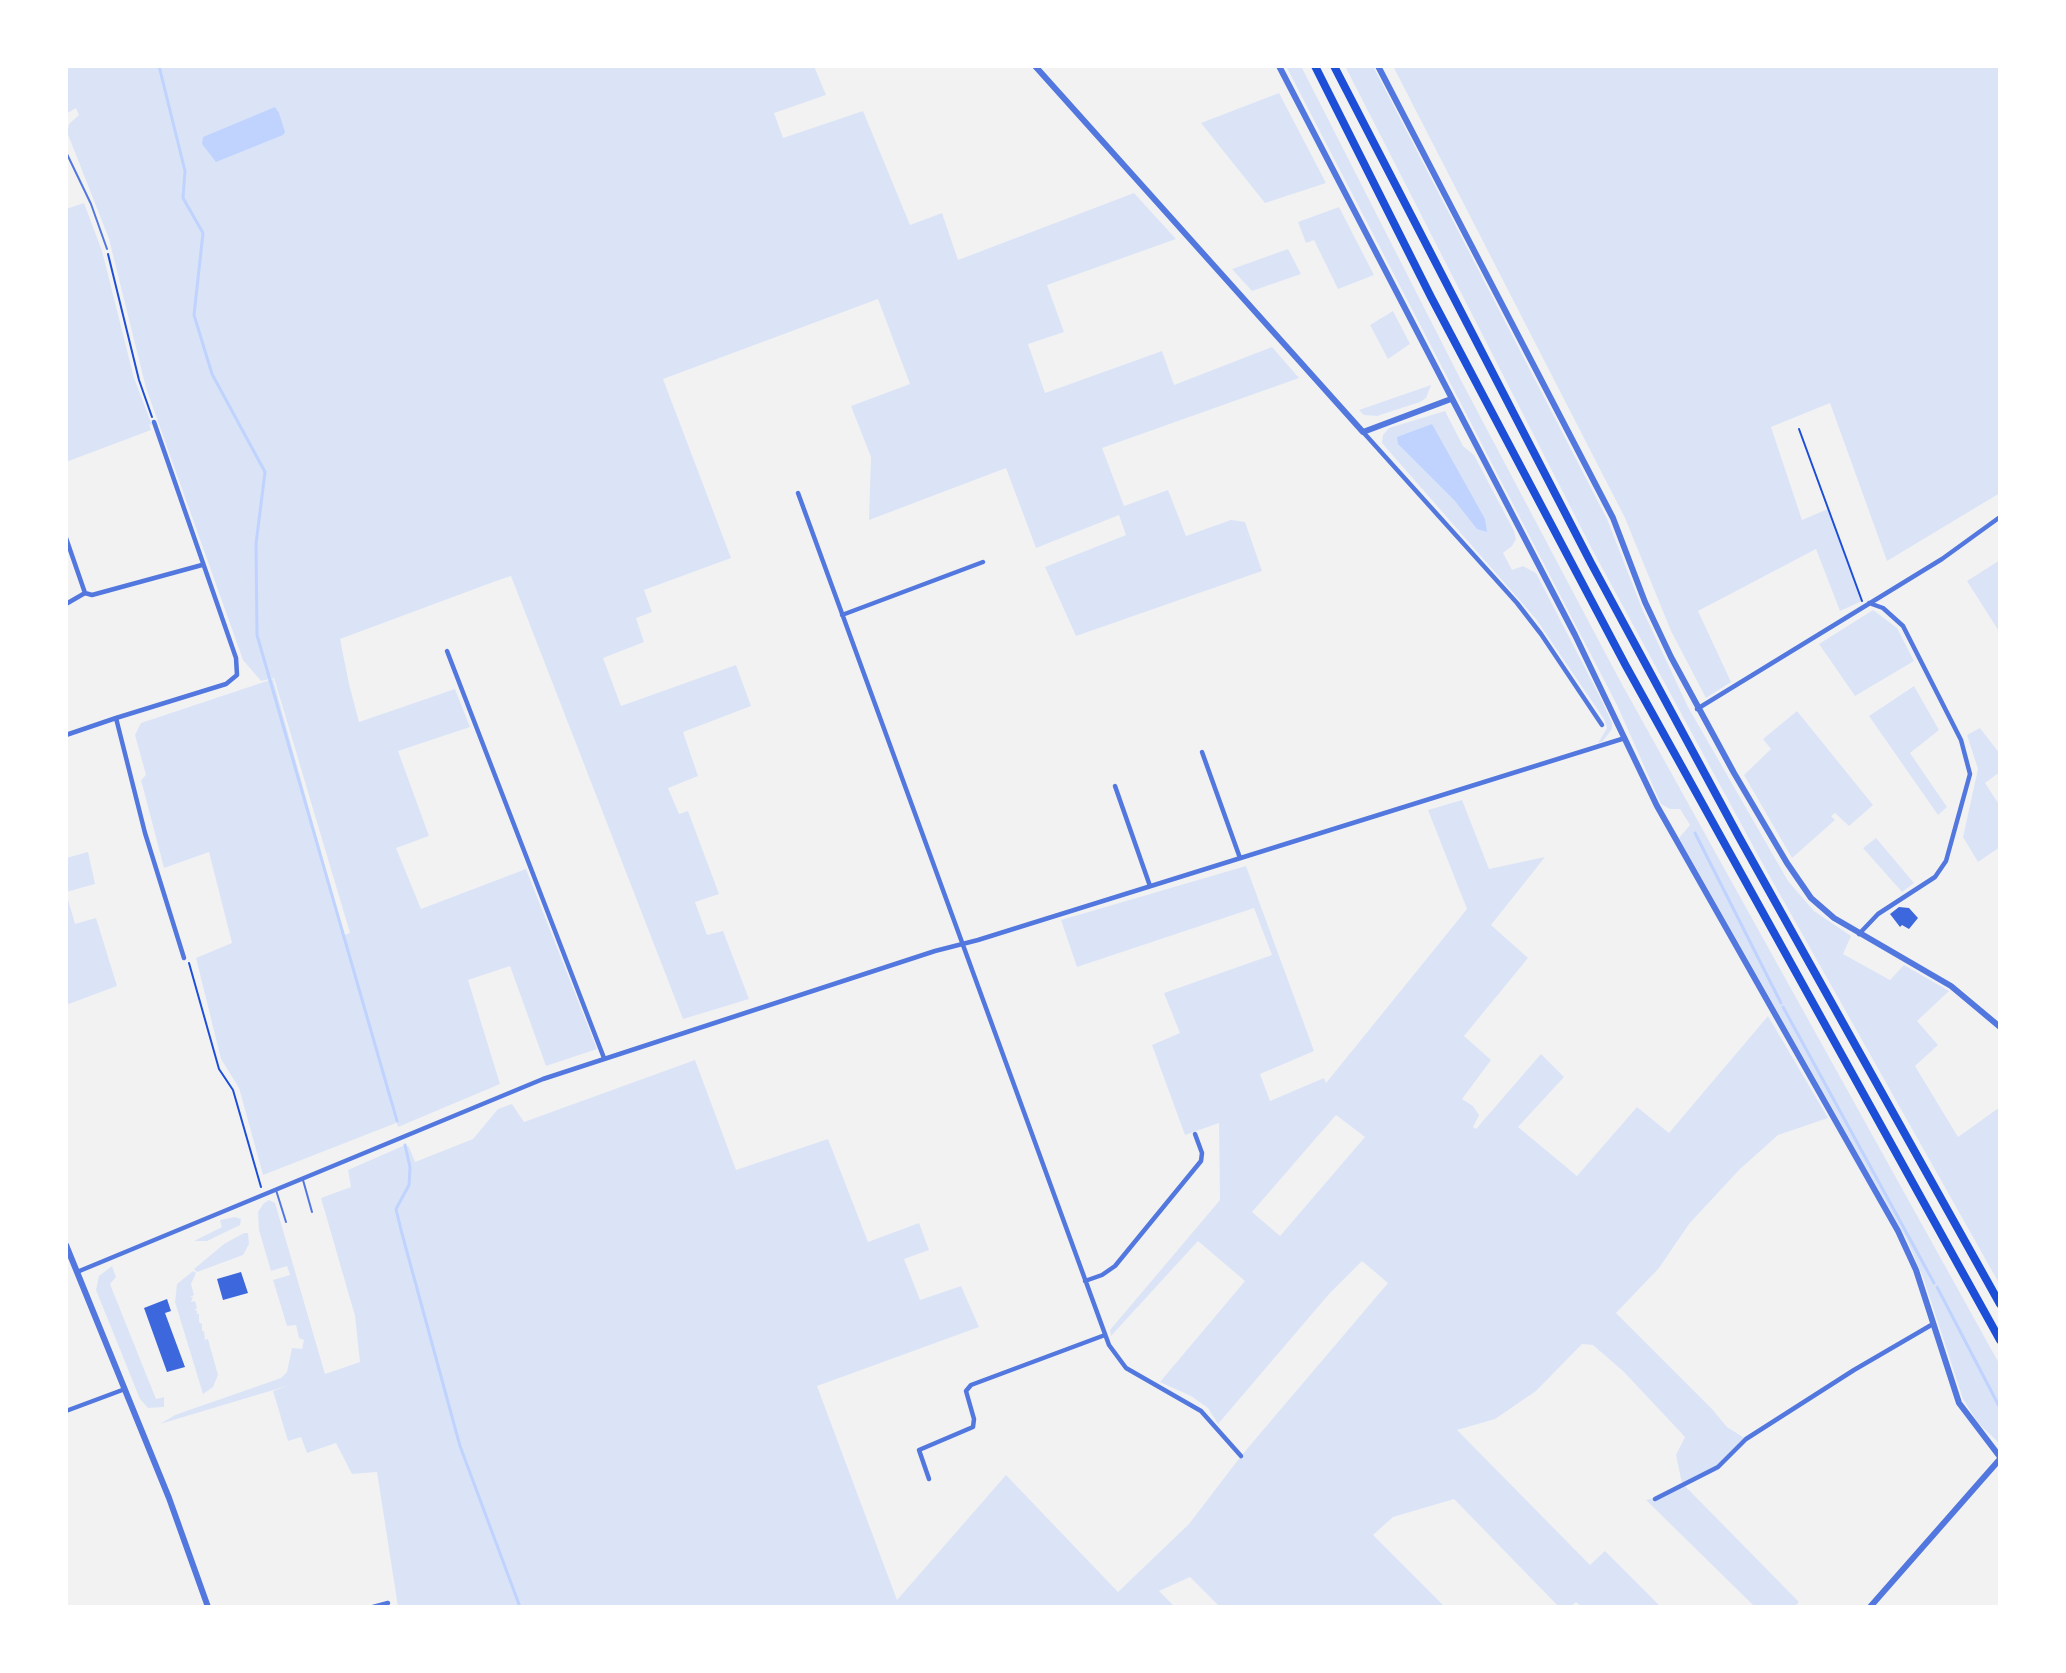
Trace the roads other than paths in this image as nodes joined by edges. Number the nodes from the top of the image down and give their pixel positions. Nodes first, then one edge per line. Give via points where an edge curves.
1 (1035, 66) edge
2 (1279, 66) edge
3 (1314, 66) edge
4 (1334, 66) edge
5 (1378, 66) edge
6 (66, 153) edge
7 (107, 249) road end
8 (1451, 399) junction
9 (154, 422) road end
10 (1363, 432) junction
11 (798, 492) dead end
12 (2000, 517) edge
13 (66, 538) edge
14 (983, 562) dead end
15 (202, 565) junction
16 (85, 593) junction
17 (1869, 603) junction
18 (66, 604) edge
19 (842, 615) junction
20 (447, 651) dead end
21 (1697, 709) junction
22 (116, 718) junction
23 (1602, 725) dead end
24 (66, 735) edge
25 (1625, 738) junction
26 (1202, 752) dead end
27 (1114, 786) dead end
28 (1240, 858) junction
29 (1150, 886) junction
30 (1859, 934) junction
31 (962, 944) junction
32 (184, 958) dead end
33 (2000, 1027) edge
34 (604, 1058) junction
35 (1195, 1134) dead end
36 (302, 1179) junction
37 (276, 1190) junction
38 (312, 1212) dead end
39 (286, 1222) dead end
40 (66, 1245) edge
41 (77, 1272) junction
42 (1085, 1281) junction
43 (2000, 1304) edge
44 (1933, 1324) junction
45 (1105, 1335) junction
46 (2000, 1340) edge
47 (125, 1389) junction
48 (66, 1411) edge
49 (1241, 1456) dead end
50 (2000, 1458) edge
51 (928, 1479) dead end
52 (1655, 1498) dead end
53 (388, 1603) dead end
54 (208, 1607) edge
55 (373, 1607) edge
56 (1870, 1607) edge

1 - 10 street
2 - 8 street
3 - 46 highway via 1484,398 1665,738
4 - 43 highway via 1499,390 1680,730
5 - 21 street via 1613,518 1645,602
6 - 7 lane
8 - 10 street
8 - 25 street
9 - 15 street
10 - 23 street via 1517,603
11 - 19 street
12 - 17 street via 1942,559
13 - 16 street
14 - 19 street
15 - 16 street via 103,593
15 - 22 street via 236,658 237,675 226,684
16 - 18 street
17 - 21 street
17 - 30 street via 1883,608 1903,626 1961,740 1970,774 1946,861 1935,877 1878,914
19 - 31 street
20 - 34 street
21 - 30 street via 1800,882 1821,908
22 - 24 street
22 - 32 street via 145,833
25 - 28 street
25 - 44 street via 1676,842 1898,1231 1916,1270
26 - 28 street
27 - 29 street
28 - 29 street
29 - 31 street
30 - 33 street via 1951,986
31 - 34 street
31 - 42 street
34 - 36 street via 543,1078
35 - 42 street via 1201,1161 1115,1266
36 - 37 street
36 - 38 lane
37 - 39 lane
37 - 41 street
40 - 41 street
41 - 47 street
42 - 45 street
44 - 50 street via 1959,1403
44 - 52 street via 1746,1439 1718,1467
45 - 49 street via 1126,1368 1201,1411
45 - 51 street via 971,1385 966,1391 973,1427 919,1450
47 - 48 street
47 - 54 street
50 - 56 street
53 - 55 street

